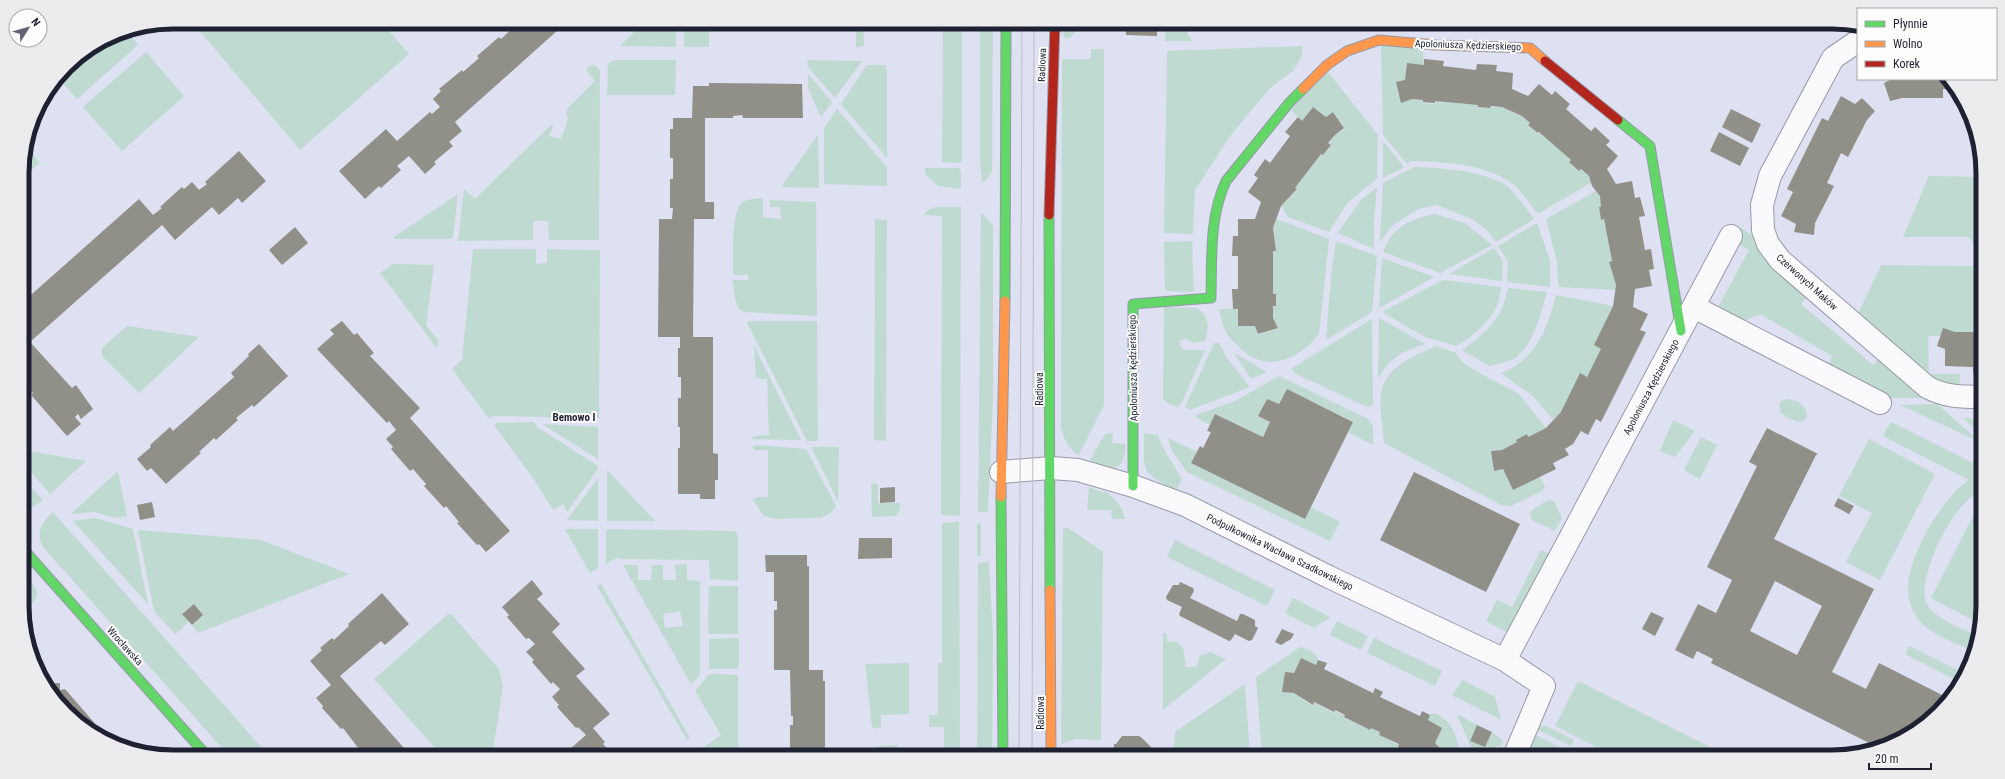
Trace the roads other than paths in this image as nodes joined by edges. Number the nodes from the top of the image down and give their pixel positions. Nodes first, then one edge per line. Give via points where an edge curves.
1 (1006, 29) edge
2 (1055, 29) edge
3 (1857, 42) edge
4 (1731, 236) dead end
5 (1694, 307) junction
6 (1681, 331) junction
7 (1976, 397) edge
8 (1880, 403) dead end
9 (1051, 468) junction
10 (1001, 472) junction
11 (1133, 486) junction
12 (29, 556) edge
13 (1505, 660) junction
14 (202, 750) edge
15 (1003, 750) edge
16 (1051, 750) edge
17 (1517, 750) edge

1 - 10 street via 1006,233
2 - 9 street, Radiowa via 1049,196
3 - 7 street, Czerwonych Maków via 1833,58 1770,176 1762,205 1763,230 1768,244 1780,260 1927,387 1951,396
4 - 5 street
5 - 6 street
5 - 8 street
6 - 11 street, Apoloniusza Kędzierskiego via 1650,146 1530,48 1379,40 1347,51 1326,65 1289,103 1226,181 1215,207 1211,298 1132,304
6 - 13 street, Apoloniusza Kędzierskiego
9 - 10 street, Podpułkownika Wacława Szadkowskiego
9 - 11 street, Podpułkownika Wacława Szadkowskiego via 1078,470
9 - 16 street, Radiowa
10 - 15 street
11 - 13 street, Podpułkownika Wacława Szadkowskiego via 1185,505 1329,577
12 - 14 street, Wrocławska
13 - 17 street, Podpułkownika Wacława Szadkowskiego via 1544,686

